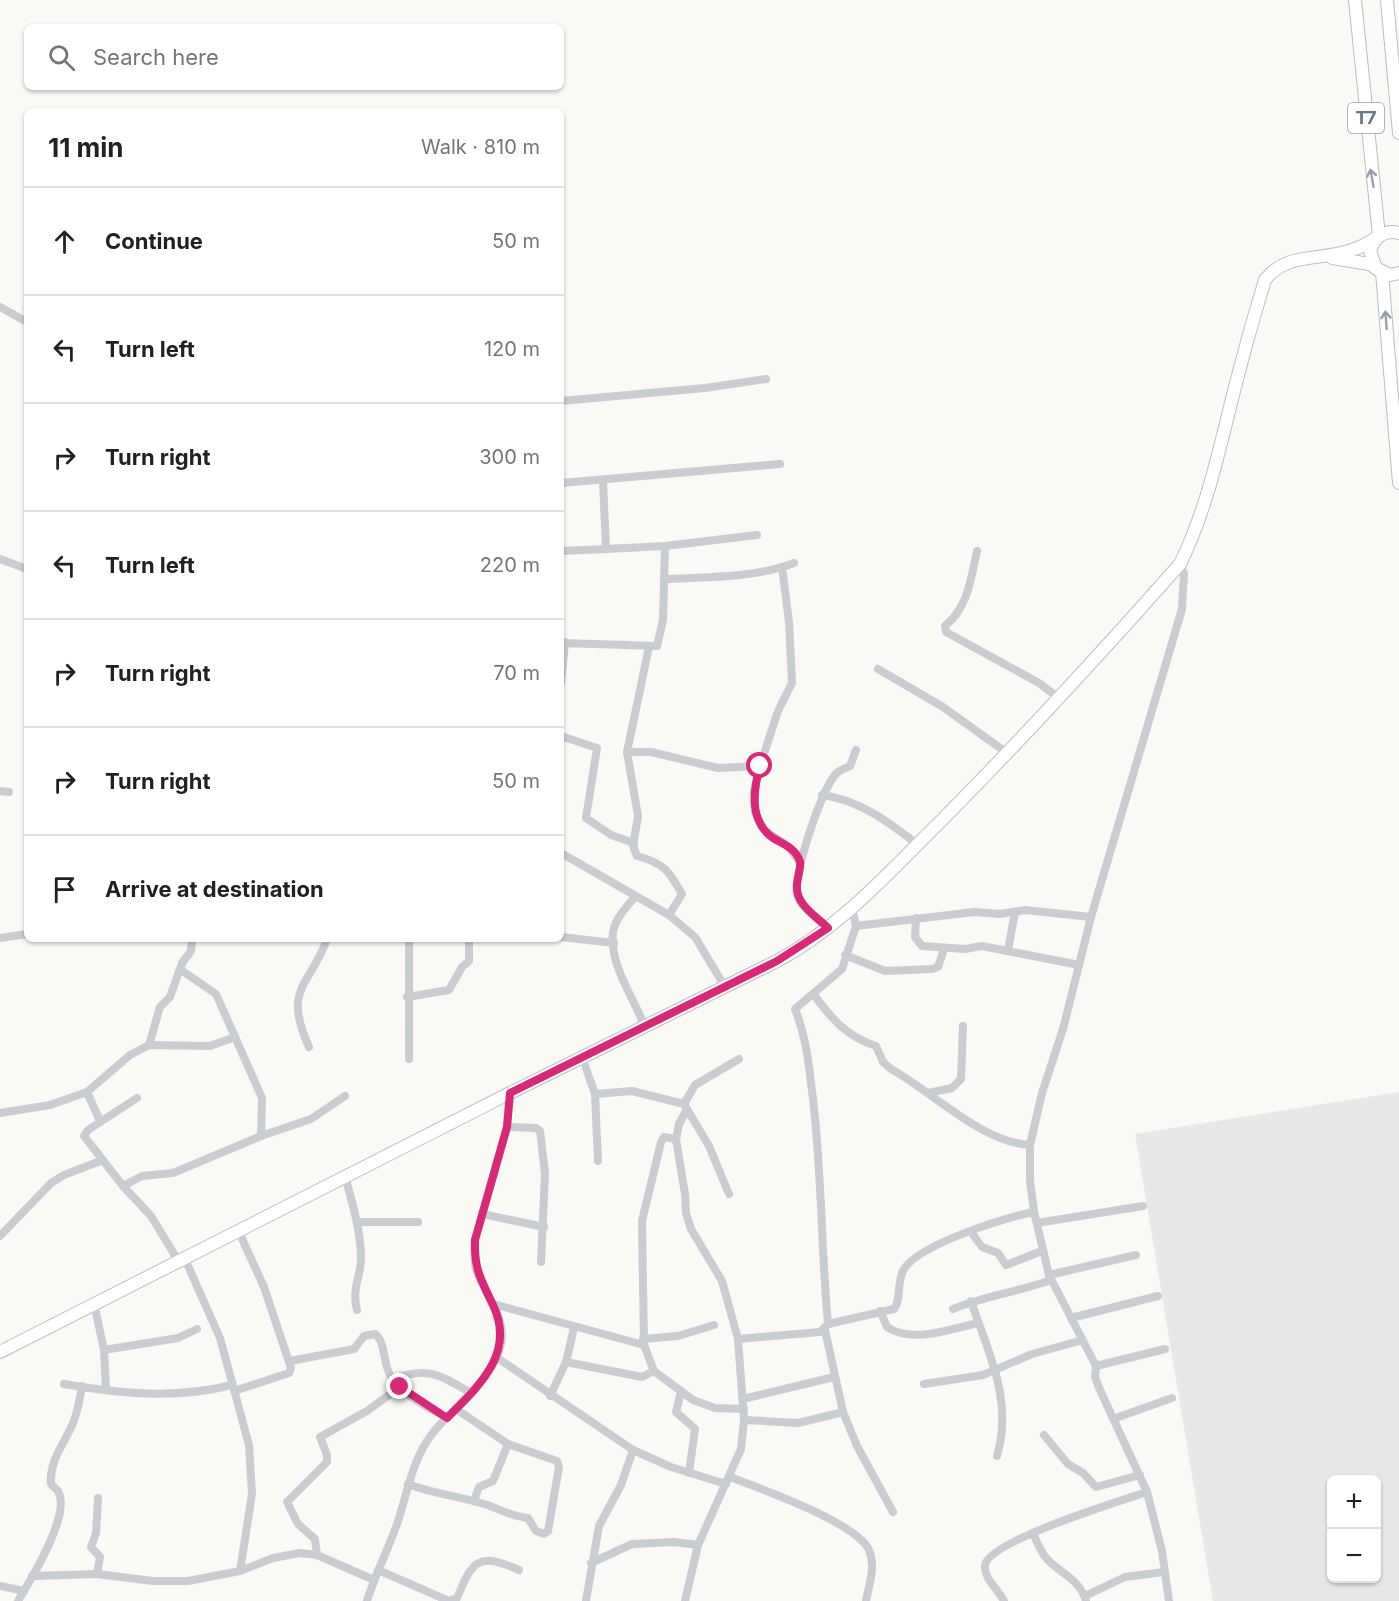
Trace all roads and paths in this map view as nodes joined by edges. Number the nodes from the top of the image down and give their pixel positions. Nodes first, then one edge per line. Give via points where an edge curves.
1 (1355, 0) edge
2 (1387, 0) edge
3 (1399, 133) edge
4 (1399, 233) edge
5 (1379, 236) junction
6 (1324, 256) junction
7 (1382, 272) junction
8 (1399, 273) edge
9 (0, 307) edge
10 (24, 320) edge
11 (766, 379) dead end
12 (564, 400) edge
13 (780, 464) dead end
14 (603, 481) junction
15 (564, 483) edge
16 (1399, 483) edge
17 (757, 535) dead end
18 (665, 546) junction
19 (606, 549) junction
20 (564, 551) edge
21 (977, 551) dead end
22 (0, 560) edge
23 (795, 563) dead end
24 (1180, 564) junction
25 (782, 567) junction
26 (24, 568) edge
27 (666, 579) junction
28 (564, 643) edge
29 (649, 647) junction
30 (878, 669) dead end
31 (1059, 698) junction
32 (564, 737) edge
33 (856, 750) dead end
34 (627, 752) junction
35 (1007, 753) junction
36 (760, 766) junction
37 (822, 795) junction
38 (634, 843) junction
39 (917, 844) junction
40 (564, 855) edge
41 (800, 862) junction
42 (635, 897) junction
43 (852, 909) junction
44 (1015, 912) junction
45 (669, 915) junction
46 (1091, 917) junction
47 (916, 918) junction
48 (856, 926) junction
49 (828, 928) junction
50 (24, 934) edge
51 (564, 937) edge
52 (0, 938) edge
53 (192, 942) edge
54 (326, 942) edge
55 (409, 942) edge
56 (470, 942) edge
57 (614, 943) junction
58 (944, 949) junction
59 (1008, 950) junction
60 (845, 955) junction
61 (1079, 965) junction
62 (181, 970) junction
63 (725, 987) junction
64 (814, 995) junction
65 (408, 997) junction
66 (963, 1026) dead end
67 (640, 1028) junction
68 (235, 1037) junction
69 (149, 1045) junction
70 (309, 1047) dead end
71 (582, 1057) junction
72 (409, 1059) dead end
73 (739, 1059) dead end
74 (87, 1092) junction
75 (510, 1093) junction
76 (928, 1093) junction
77 (595, 1094) junction
78 (345, 1096) dead end
79 (137, 1098) dead end
80 (686, 1106) junction
81 (0, 1113) edge
82 (100, 1121) junction
83 (507, 1127) junction
84 (261, 1136) junction
85 (676, 1138) junction
86 (1030, 1145) junction
87 (103, 1160) junction
88 (598, 1161) dead end
89 (345, 1176) junction
90 (123, 1186) junction
91 (729, 1194) dead end
92 (1143, 1206) dead end
93 (1034, 1212) junction
94 (482, 1214) junction
95 (357, 1222) junction
96 (418, 1222) dead end
97 (1037, 1223) junction
98 (544, 1227) junction
99 (238, 1230) junction
100 (971, 1232) junction
101 (0, 1236) edge
102 (1042, 1251) junction
103 (1136, 1255) dead end
104 (182, 1260) junction
105 (542, 1262) dead end
106 (1050, 1278) junction
107 (1158, 1296) dead end
108 (971, 1301) junction
109 (94, 1303) junction
110 (493, 1304) junction
111 (953, 1309) dead end
112 (357, 1310) dead end
113 (880, 1311) junction
114 (1071, 1318) junction
115 (978, 1323) junction
116 (714, 1325) dead end
117 (826, 1327) junction
118 (574, 1328) junction
119 (197, 1329) dead end
120 (738, 1339) junction
121 (1083, 1340) junction
122 (644, 1342) junction
123 (1165, 1349) dead end
124 (104, 1350) junction
125 (0, 1352) edge
126 (496, 1357) junction
127 (290, 1361) junction
128 (566, 1362) junction
129 (1096, 1366) junction
130 (654, 1371) junction
131 (995, 1371) junction
132 (834, 1377) junction
133 (393, 1379) junction
134 (64, 1384) dead end
135 (924, 1384) dead end
136 (82, 1386) junction
137 (400, 1387) junction
138 (233, 1388) junction
139 (106, 1389) junction
140 (681, 1391) junction
141 (471, 1393) junction
142 (550, 1396) junction
143 (1172, 1398) dead end
144 (743, 1399) junction
145 (456, 1409) junction
146 (744, 1409) junction
147 (843, 1412) junction
148 (447, 1418) junction
149 (1113, 1419) junction
150 (744, 1420) junction
151 (1044, 1435) dead end
152 (508, 1443) junction
153 (633, 1450) junction
154 (997, 1456) dead end
155 (689, 1473) junction
156 (1140, 1475) junction
157 (728, 1480) junction
158 (408, 1484) junction
159 (1146, 1492) junction
160 (98, 1498) dead end
161 (474, 1501) junction
162 (893, 1512) dead end
163 (1033, 1533) junction
164 (698, 1545) junction
165 (317, 1555) junction
166 (591, 1563) junction
167 (378, 1570) junction
168 (519, 1570) dead end
169 (240, 1571) junction
170 (1164, 1572) junction
171 (97, 1574) junction
172 (32, 1576) junction
173 (374, 1580) junction
174 (0, 1586) edge
175 (24, 1591) junction
176 (1085, 1598) edge
177 (18, 1601) edge
178 (367, 1601) edge
179 (586, 1601) edge
180 (685, 1601) edge
181 (866, 1601) edge
182 (1004, 1601) edge
183 (1168, 1601) edge

5 -> 1 main road, T7
2 - 3 main road, T7
4 - 5 main road
5 - 6 main road via 1347,252
5 - 7 main road, T7 via 1370,252 1371,261
6 - 7 main road via 1370,264
6 - 24 main road via 1283,262 1265,280 1208,496
7 - 8 main road
16 -> 7 main road, T7
9 - 10 street
11 - 12 street
13 - 14 street
14 - 15 street
14 - 19 street
17 - 18 street
18 - 19 street
18 - 27 street
19 - 20 street
21 - 31 street via 966,599 945,626 946,632
22 - 26 street
23 - 25 street
24 - 31 main road
24 - 46 street via 1184,574 1182,609
25 - 27 street
25 - 36 street via 792,683
27 - 29 street via 659,644
28 - 29 street
29 - 34 street
30 - 35 street via 943,707
31 - 35 main road
32 - 38 street via 598,749 586,818 611,835
33 - 37 street via 850,766 837,773
34 - 36 street via 651,752 718,768
34 - 38 street via 638,816
35 - 39 main road
36 - 41 street via 754,791 758,821 773,838 791,849
37 - 39 street via 863,807
37 - 41 street
38 - 45 street via 634,852 666,869 682,894
39 - 43 main road
40 - 42 street
41 - 49 street via 798,898
42 - 45 street
42 - 57 street via 618,919
43 - 48 street
43 - 49 main road
44 - 46 street
44 - 47 street
44 - 59 street
45 - 63 street via 695,937
46 - 61 street
47 - 48 street
47 - 58 street via 918,944
48 - 60 street
49 - 63 main road via 795,951
50 - 52 street
51 - 57 street
53 - 62 street
54 - 70 street via 320,959 306,975 298,998 301,1027
55 - 65 street
56 - 65 street via 469,961 449,990
57 - 67 street via 618,969 642,1020
58 - 59 street via 982,946
58 - 60 street via 938,967 932,969 885,971
59 - 61 street
60 - 64 street via 842,969
61 - 86 street
62 - 68 street via 213,990
62 - 69 street via 170,997 160,1007
63 - 67 main road
64 - 76 street via 839,1026 857,1040 876,1046 886,1066
64 - 117 street via 795,1009 806,1038 820,1155
65 - 72 street
66 - 76 street via 961,1079 952,1088
67 - 71 main road
68 - 69 street via 210,1046
68 - 84 street via 262,1098
69 - 74 street via 130,1055
71 - 75 main road
71 - 77 street
73 - 80 street via 695,1085
74 - 81 street via 50,1105
74 - 82 street
75 - 83 street
75 - 89 main road
76 - 86 street via 997,1136
77 - 80 street via 632,1091
77 - 88 street
78 - 84 street via 312,1119
79 - 82 street
80 - 85 street
80 - 91 street via 712,1152
82 - 87 street via 84,1136
83 - 94 street
83 - 98 street via 540,1131 545,1173
84 - 90 street via 166,1175 142,1176
85 - 120 street via 688,1222 722,1281
85 - 122 street via 664,1137 661,1142 643,1213
86 - 93 street
87 - 90 street
87 - 101 street via 51,1183
89 - 95 street
89 - 99 main road
90 - 104 street via 151,1216
92 - 97 street
93 - 97 street
93 - 100 street via 991,1222
94 - 98 street
94 - 110 street via 475,1240 475,1266
95 - 96 street
95 - 112 street via 361,1257 354,1290
97 - 102 street
98 - 105 street
99 - 104 main road
99 - 127 street via 264,1287
100 - 102 street via 982,1247 998,1253 1006,1265
100 - 113 street via 908,1263 899,1278 896,1306
102 - 106 street
103 - 106 street
104 - 109 main road
104 - 138 street via 217,1330
106 - 108 street via 1024,1290
106 - 114 street
107 - 114 street
108 - 111 street
108 - 115 street
109 - 124 street
109 - 125 main road
110 - 118 street
110 - 126 street via 502,1335
113 - 115 street via 887,1327 902,1334
113 - 117 street
114 - 121 street
115 - 131 street
116 - 122 street
117 - 120 street
117 - 132 street
118 - 122 street
118 - 128 street
119 - 124 street via 178,1338
120 - 144 street
121 - 129 street
121 - 131 street via 1032,1354
122 - 130 street
123 - 129 street
124 - 139 street
126 - 141 street
126 - 142 street
127 - 133 street via 354,1349 364,1336 375,1334
127 - 138 street via 289,1373
128 - 130 street via 642,1377
128 - 142 street
129 - 149 street via 1095,1377
130 - 140 street
131 - 135 street
131 - 154 street via 1004,1417
132 - 144 street
132 - 147 street
133 - 137 street
133 - 141 street via 414,1372 431,1372
134 - 136 street
136 - 139 street
136 - 172 street via 76,1416 60,1446 51,1475 59,1498 55,1530 50,1547
137 - 148 street
137 - 165 street via 320,1437 327,1462 287,1502 294,1519 315,1539
138 - 139 street via 183,1395
138 - 169 street via 252,1472
140 - 146 street via 705,1406
140 - 155 street via 676,1412 695,1430
141 - 145 street
142 - 153 street
143 - 149 street
144 - 146 street
145 - 148 street
145 - 152 street
146 - 150 street
147 - 150 street via 806,1422
147 - 162 street
148 - 158 street via 425,1444
149 - 156 street
150 - 157 street via 741,1449
151 - 156 street via 1068,1464 1096,1487
152 - 161 street via 493,1481 479,1488
152 - 161 street via 559,1464 548,1532 536,1531 528,1518 511,1516
153 - 155 street
153 - 166 street via 621,1485 599,1526
155 - 157 street
156 - 159 street
157 - 164 street
157 - 181 street via 819,1514 861,1538 870,1551 873,1567
158 - 161 street
158 - 167 street
159 - 163 street
159 - 170 street
160 - 171 street via 91,1547 99,1555
163 - 176 street via 1041,1552 1075,1580
163 - 182 street via 994,1551 986,1562 991,1583
164 - 166 street via 632,1544
164 - 180 street
165 - 169 street via 285,1554
165 - 173 street
166 - 179 street
167 - 168 street via 449,1601 457,1598 472,1565 479,1561 496,1561
167 - 173 street
169 - 171 street via 188,1581
170 - 176 street via 1125,1577
170 - 183 street
171 - 172 street
172 - 175 street
173 - 178 street
174 - 175 street
175 - 177 street

